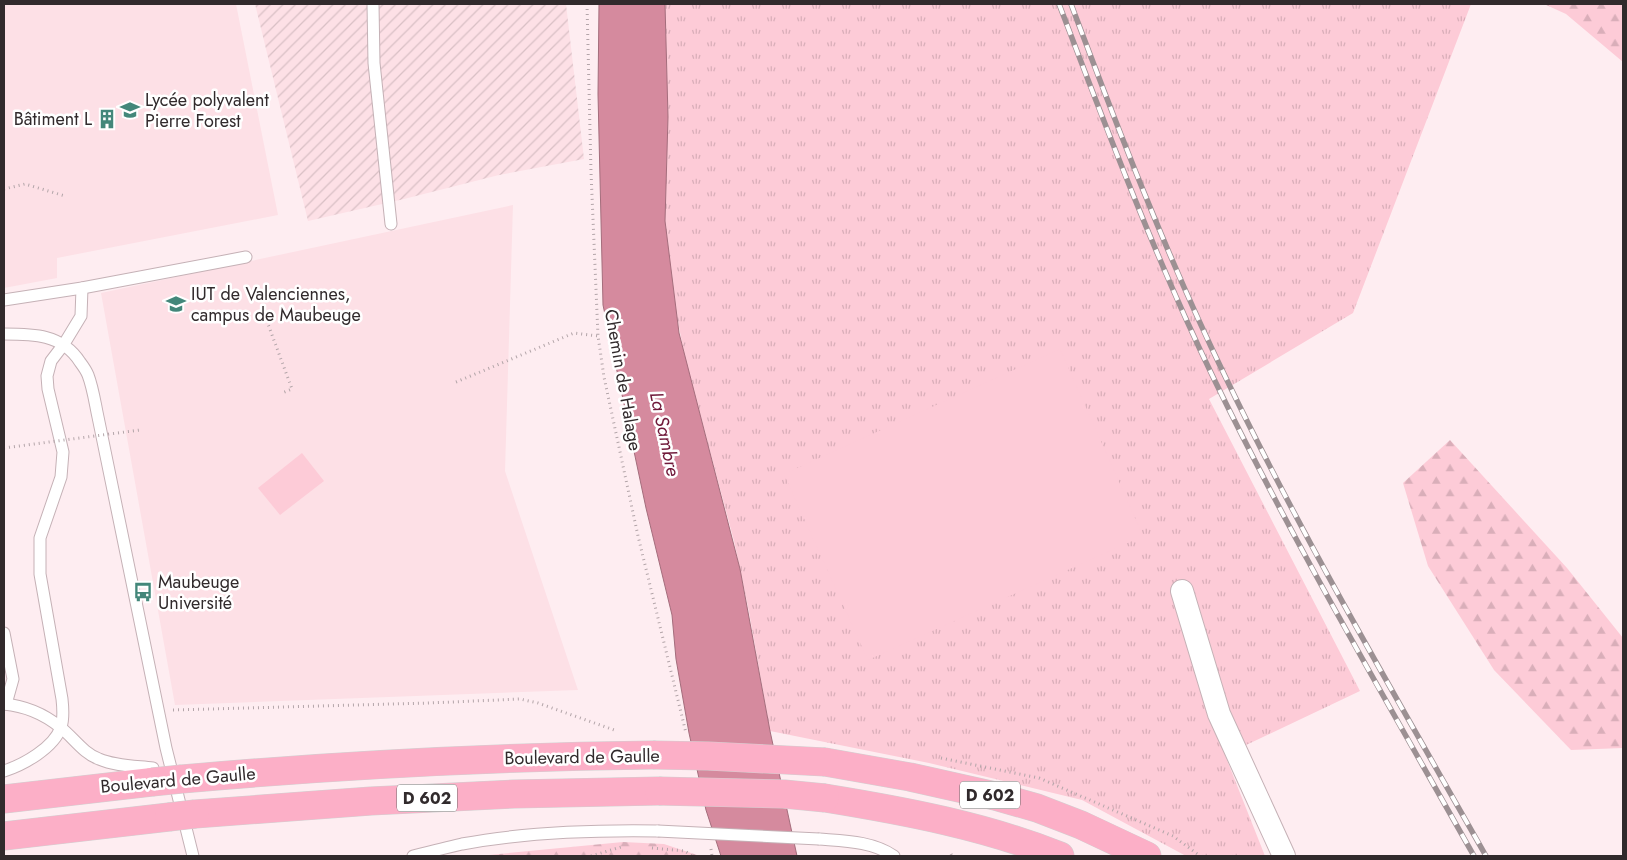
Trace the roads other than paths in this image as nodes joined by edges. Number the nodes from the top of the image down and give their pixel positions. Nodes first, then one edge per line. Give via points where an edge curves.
1 (372, 4) edge
2 (391, 224) dead end
3 (246, 257) dead end
4 (82, 288) junction
5 (4, 300) edge
6 (4, 334) edge
7 (64, 344) junction
8 (1182, 591) dead end
9 (4, 633) edge
10 (5, 704) edge
11 (61, 727) junction
12 (4, 771) edge
13 (152, 775) junction
14 (4, 799) edge
15 (4, 836) edge
16 (193, 856) edge
17 (413, 856) edge
18 (894, 856) edge
19 (1060, 856) edge
20 (1147, 856) edge
21 (1284, 856) edge

1 - 2 lane via 374,63
3 - 4 lane
4 - 5 lane
4 - 7 lane via 81,316
6 - 7 lane via 41,336
7 - 11 lane via 51,361 47,376 63,452 61,477 40,538 40,574 62,700
7 - 16 lane via 88,373 158,710
8 - 21 street via 1219,714
9 - 10 lane via 13,679
10 - 11 lane via 34,710
11 - 12 lane via 43,751
11 - 13 lane via 86,752 99,759
13 - 14 main road, Boulevard de Gaulle / D 602
13 - 20 main road, Boulevard de Gaulle / D 602, bridge via 238,774 378,764 587,756 727,756 826,762 920,779 1037,808
15 - 19 main road, Boulevard de Gaulle / D 602, bridge via 182,815 371,801 659,791 825,798 987,831
17 - 18 lane, bridge via 462,844 603,830 819,839 862,843

